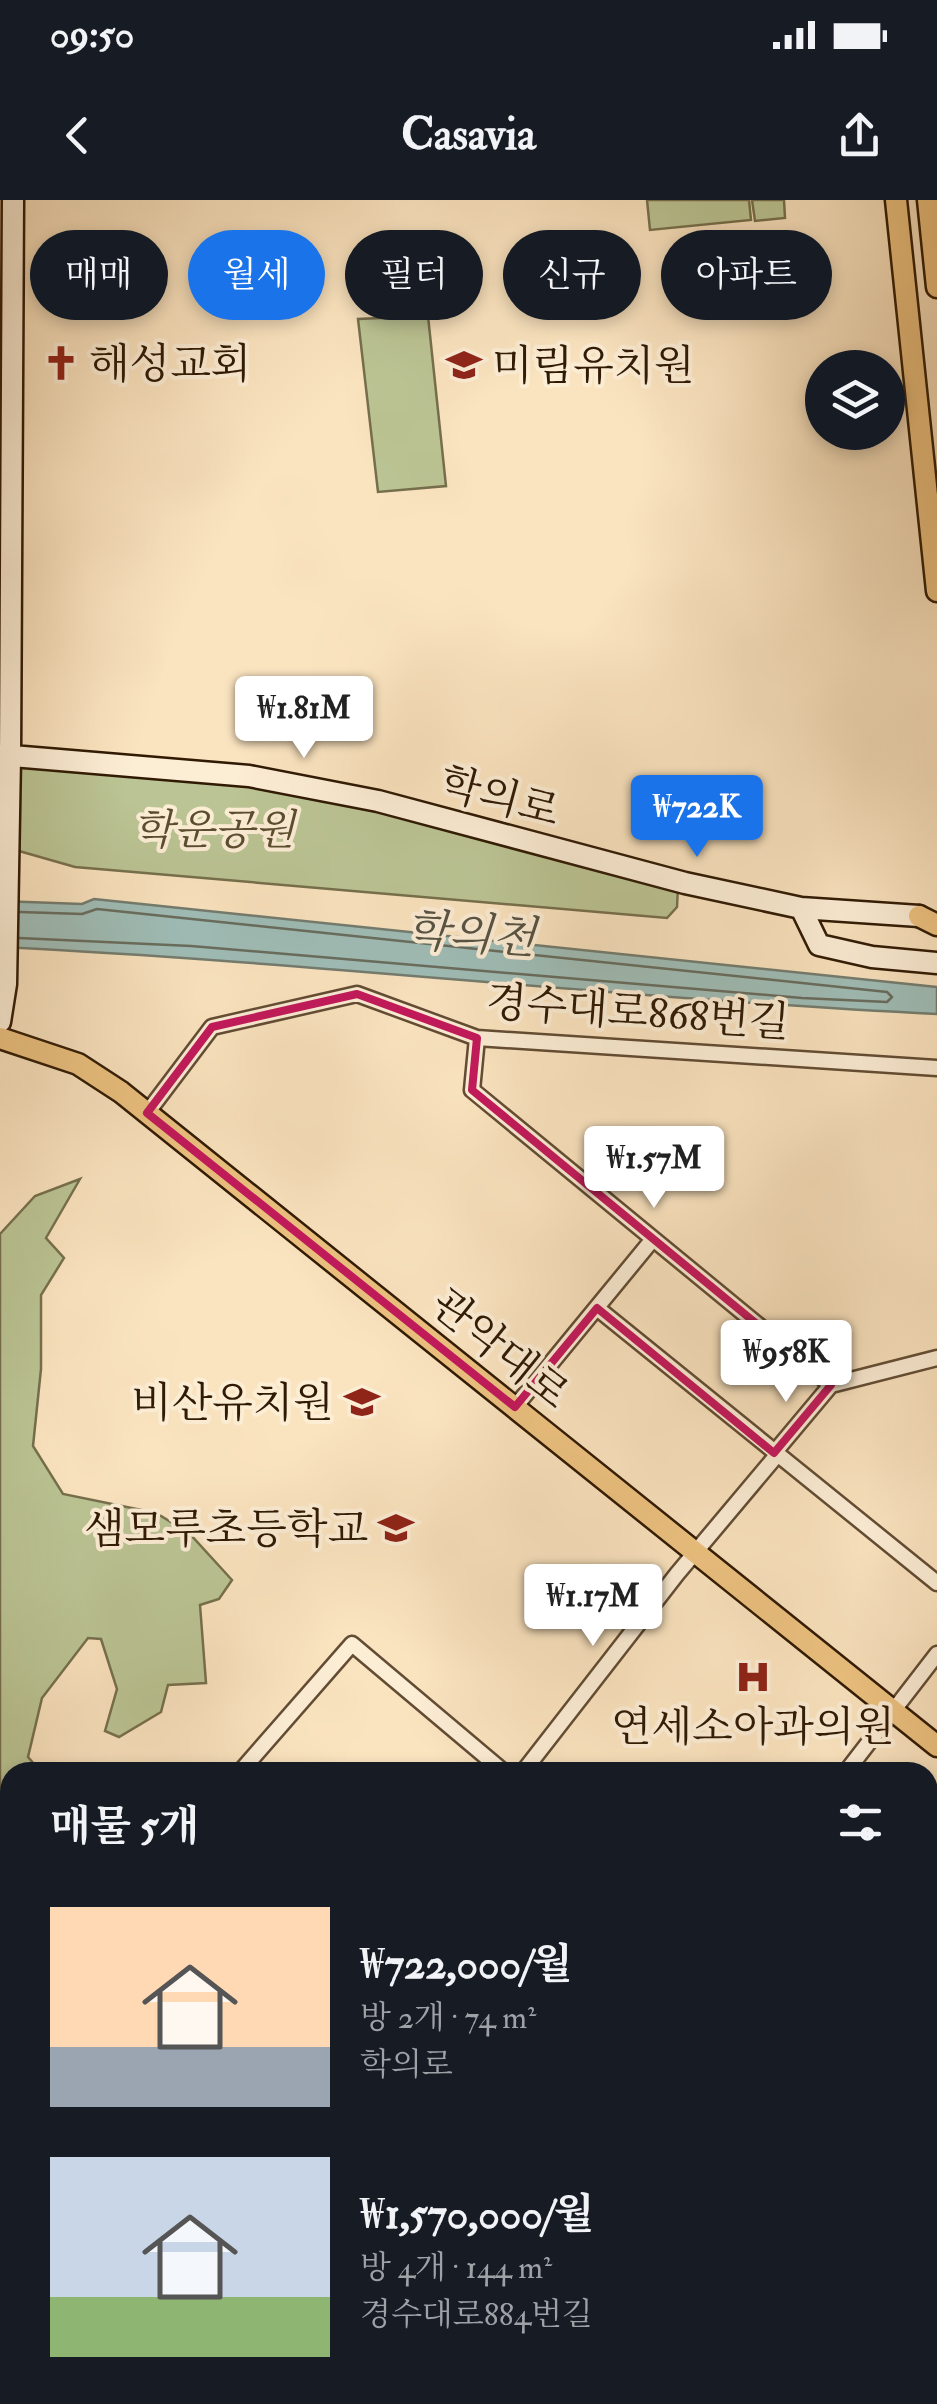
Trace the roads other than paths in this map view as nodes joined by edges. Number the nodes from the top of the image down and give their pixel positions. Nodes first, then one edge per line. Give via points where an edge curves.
1 (13, 200) edge
2 (896, 200) edge
3 (931, 214) edge
4 (937, 286) edge
5 (937, 591) edge
6 (5, 756) edge
7 (802, 908) junction
8 (931, 918) edge
9 (937, 963) edge
10 (0, 1022) edge
11 (0, 1038) edge
12 (477, 1038) junction
13 (937, 1068) edge
14 (147, 1113) junction
15 (653, 1238) junction
16 (598, 1308) junction
17 (937, 1358) edge
18 (831, 1385) junction
19 (515, 1406) junction
20 (775, 1454) junction
21 (696, 1554) junction
22 (937, 1583) edge
23 (937, 1654) edge
24 (891, 1710) junction
25 (937, 1746) edge
26 (249, 1762) edge
27 (492, 1762) edge
28 (531, 1762) edge
29 (853, 1762) edge

1 - 6 street
2 - 5 main road
3 - 4 main road
6 - 7 street, 학의로 via 202,769 283,783
6 - 10 street via 6,984
7 - 8 street, 학의로
7 - 9 street via 819,945
11 - 14 main road, 관악대로 via 78,1064
12 - 13 street, 경수대로868번길
12 - 14 street, 경수대로868번길 via 357,994 212,1026
12 - 15 street via 472,1090
14 - 19 main road, 관악대로
15 - 16 street
15 - 18 street
16 - 19 street
16 - 20 street
17 - 18 street
18 - 20 street
19 - 21 main road, 관악대로
20 - 21 street
20 - 22 street
21 - 24 main road, 관악대로
21 - 28 street
23 - 24 street
24 - 25 main road, 관악대로
24 - 29 street
26 - 27 street via 352,1644

